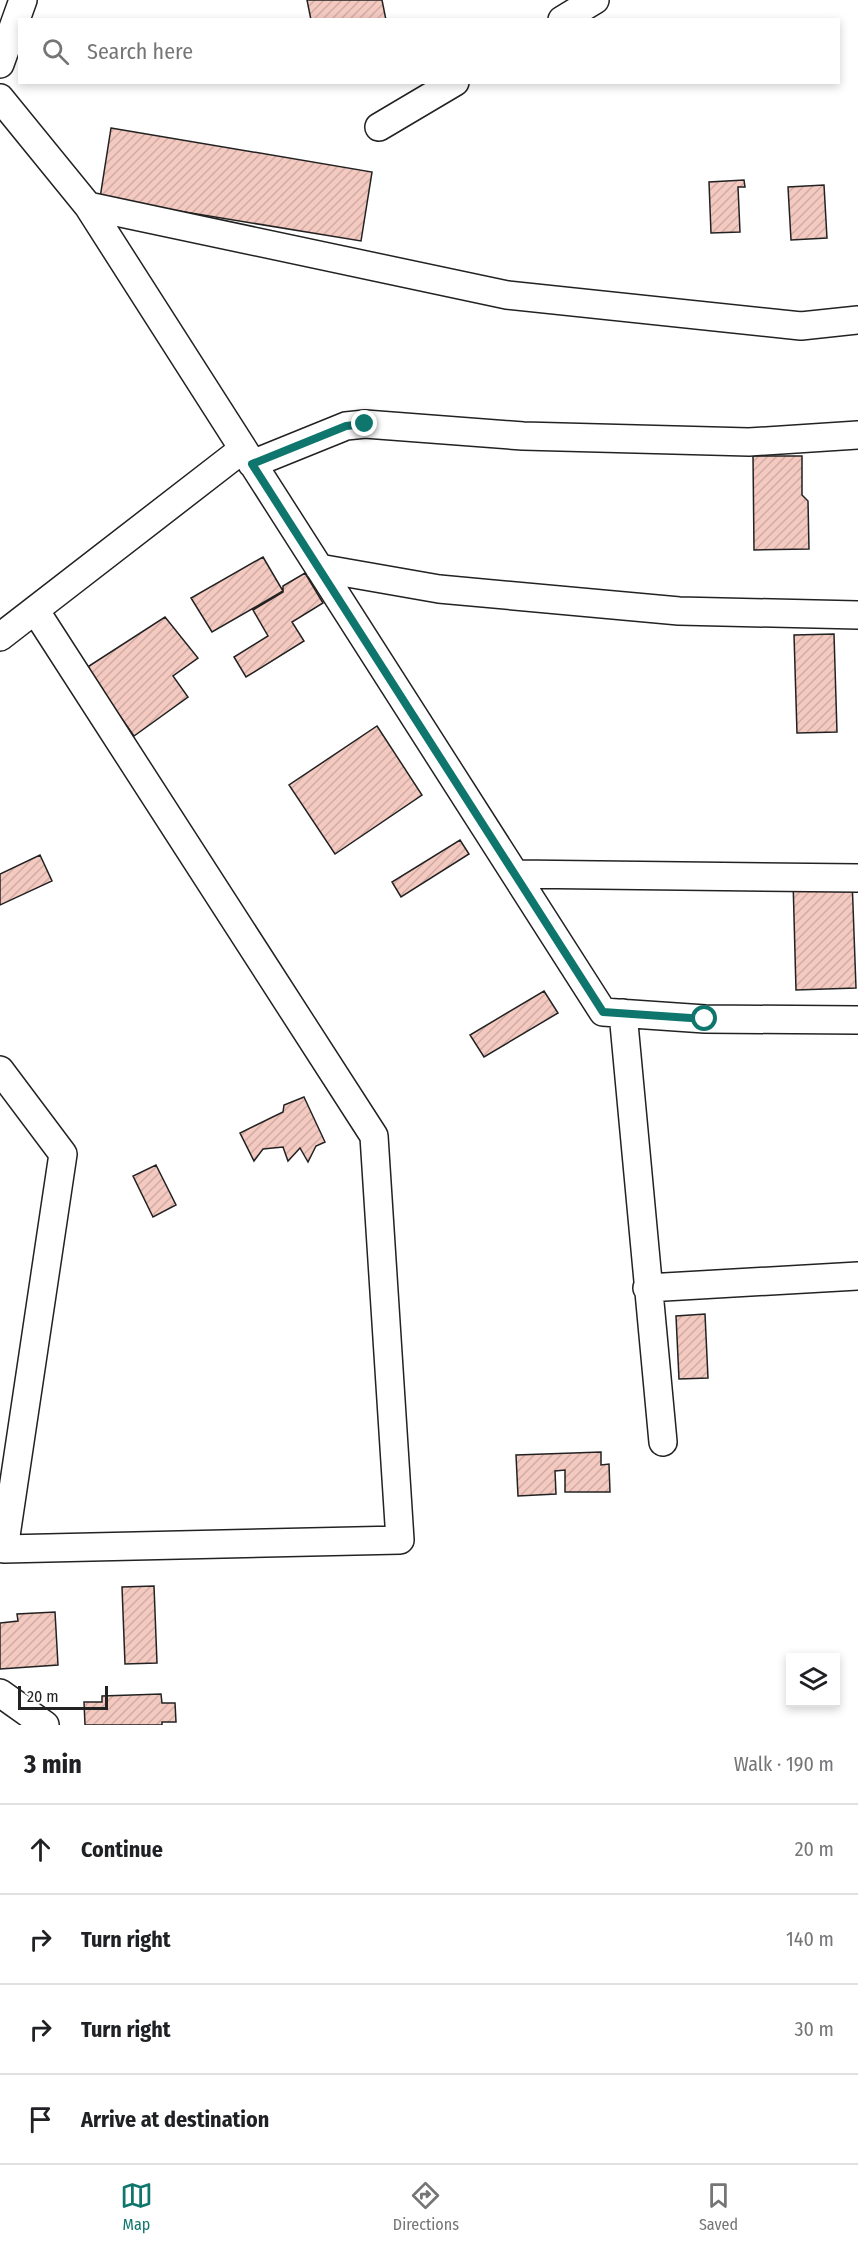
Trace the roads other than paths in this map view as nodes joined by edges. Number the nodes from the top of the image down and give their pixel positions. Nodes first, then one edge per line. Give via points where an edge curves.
1 (23, 0) edge
2 (595, 0) edge
3 (565, 18) edge
4 (0, 64) edge
5 (452, 84) edge
6 (0, 98) edge
7 (379, 127) dead end
8 (88, 206) junction
9 (858, 320) edge
10 (858, 435) edge
11 (247, 456) junction
12 (319, 568) junction
13 (35, 610) junction
14 (858, 615) edge
15 (0, 637) edge
16 (515, 874) junction
17 (858, 878) edge
18 (623, 1013) junction
19 (858, 1020) edge
20 (0, 1070) edge
21 (858, 1276) edge
22 (647, 1288) junction
23 (663, 1442) dead end
24 (0, 1693) edge
25 (45, 1725) edge

1 - 4 street
2 - 3 street
5 - 7 street
6 - 8 street
8 - 9 street via 507,295 801,326
8 - 11 street
10 - 11 street via 749,442 523,436 365,424 346,426
11 - 12 street
11 - 13 street
12 - 14 street via 439,589 679,610
12 - 16 street
13 - 15 street
13 - 20 street via 374,1136 400,1540 4,1549 63,1154
16 - 17 street
16 - 18 street via 603,1012
18 - 19 street via 705,1019
18 - 22 street
21 - 22 street
22 - 23 street
24 - 25 street

